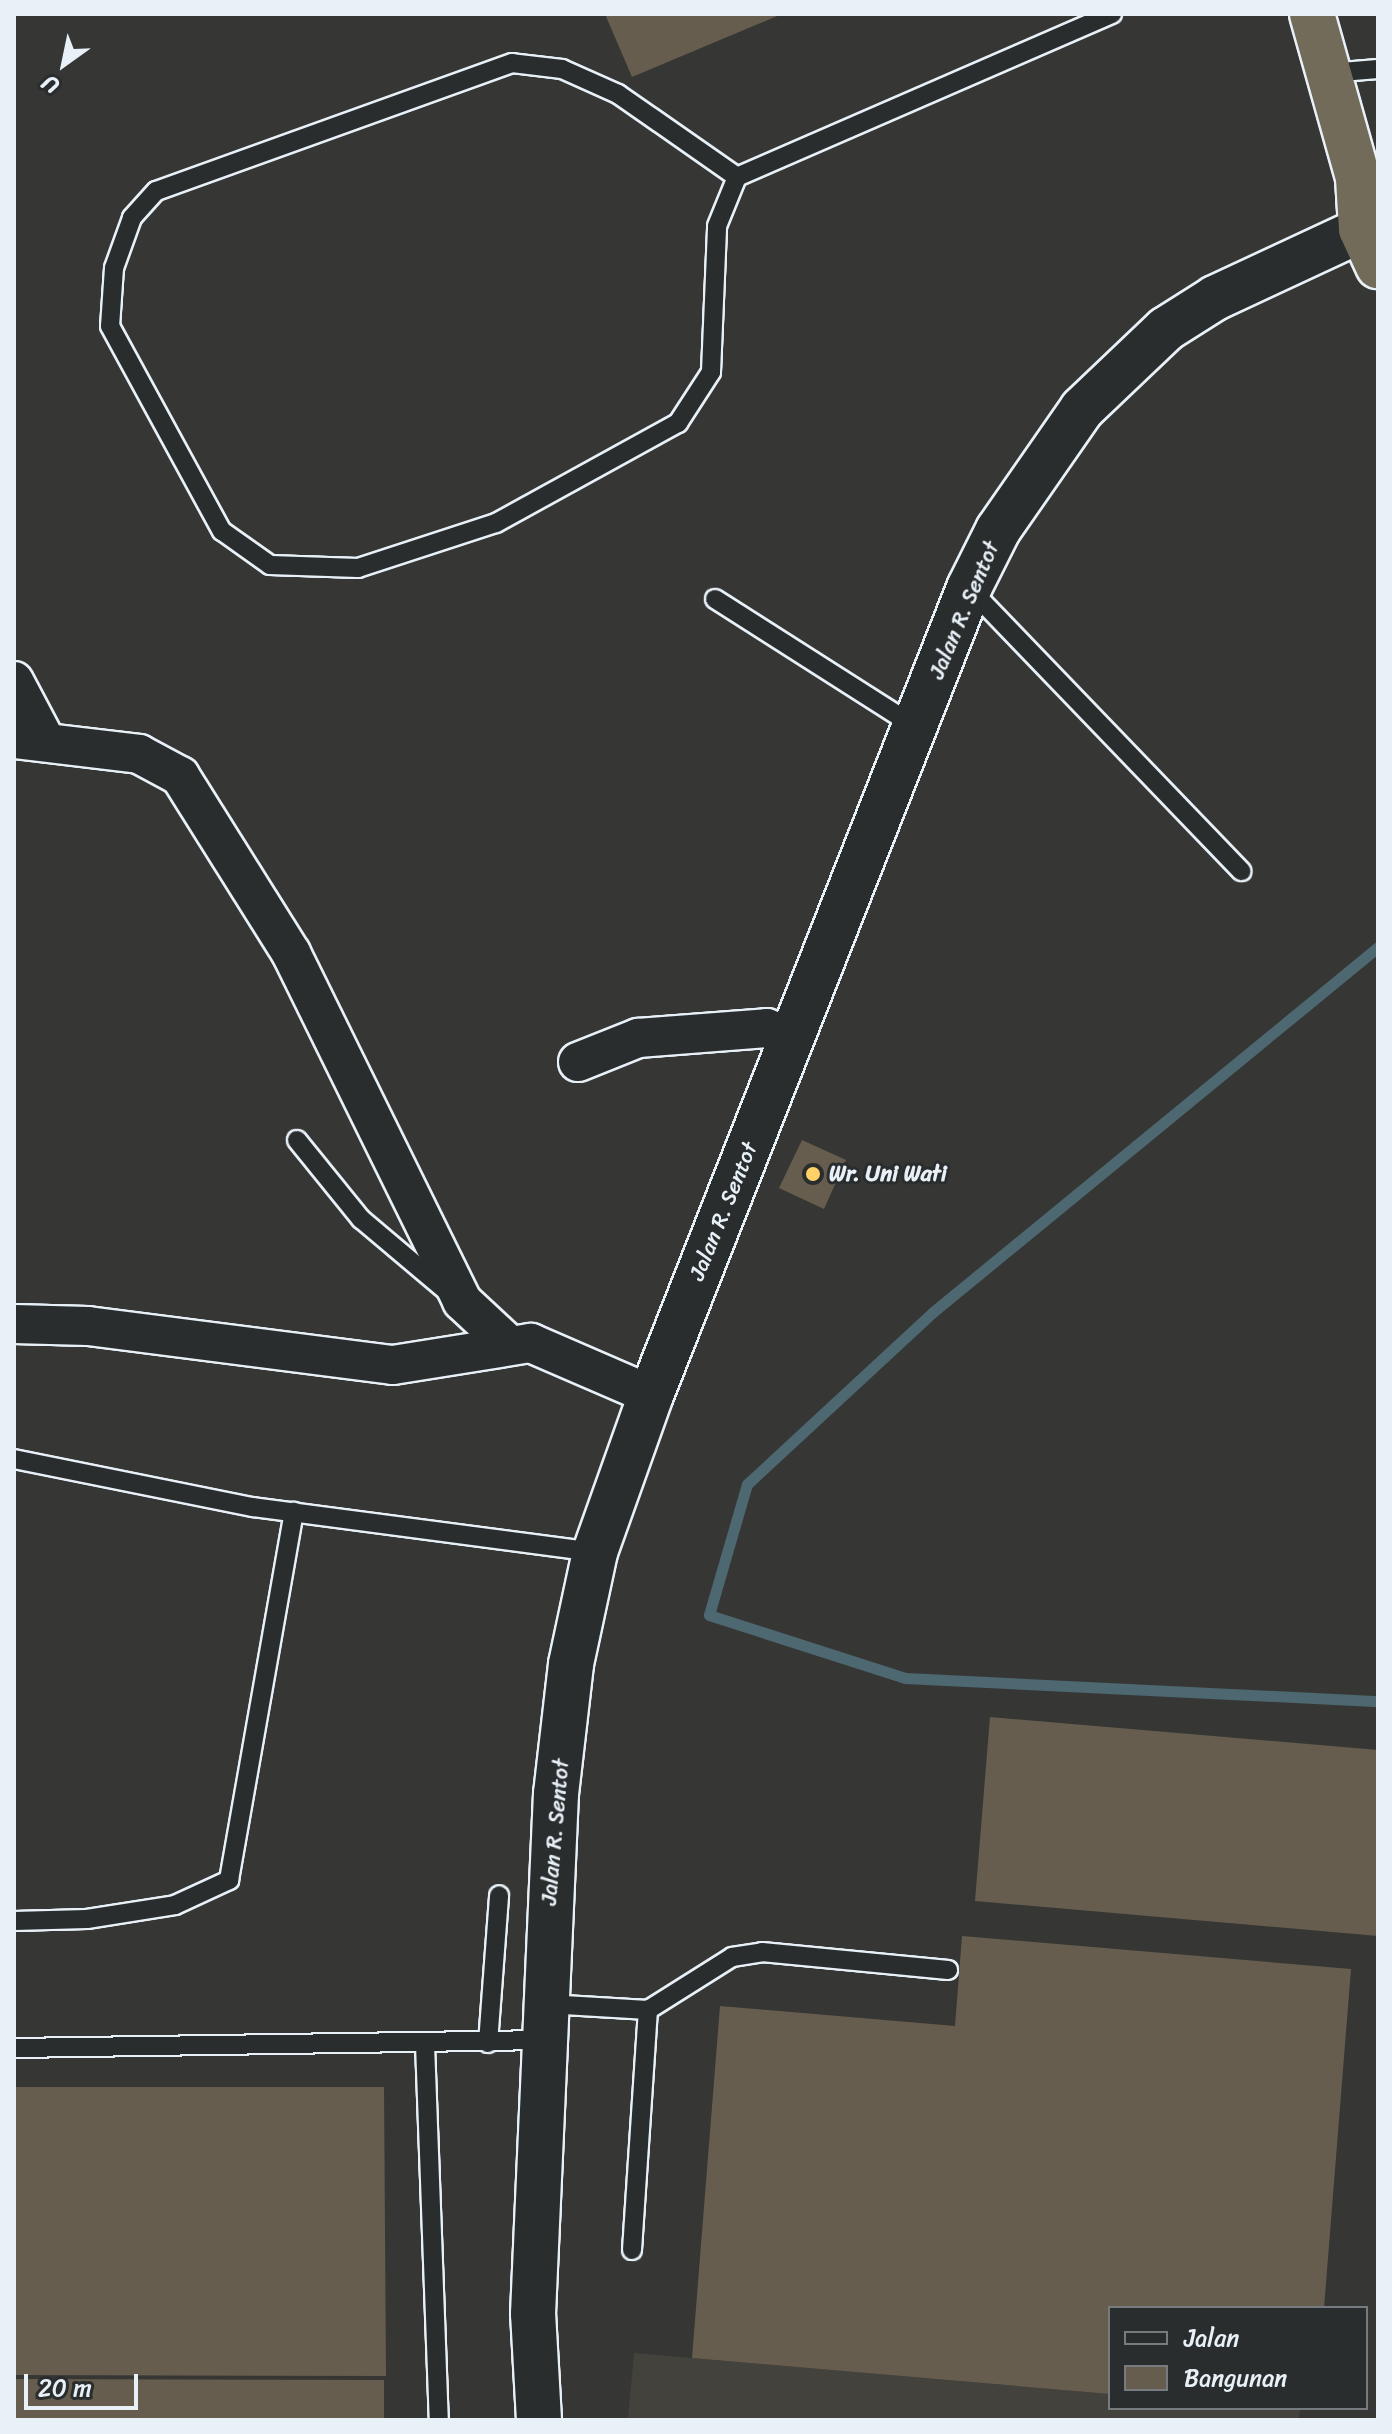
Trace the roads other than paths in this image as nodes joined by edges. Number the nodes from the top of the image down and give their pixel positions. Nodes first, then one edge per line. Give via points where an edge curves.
1 (1112, 14) edge
2 (1312, 14) edge
3 (1378, 69) edge
4 (1328, 73) junction
5 (737, 177) junction
6 (1371, 219) edge
7 (969, 588) junction
8 (715, 599) dead end
9 (14, 681) edge
10 (914, 726) junction
11 (29, 738) edge
12 (1241, 871) dead end
13 (792, 1039) junction
14 (578, 1062) dead end
15 (297, 1140) dead end
16 (462, 1301) junction
17 (14, 1324) edge
18 (507, 1343) junction
19 (651, 1395) junction
20 (14, 1459) edge
21 (294, 1512) junction
22 (595, 1552) junction
23 (499, 1895) dead end
24 (14, 1921) edge
25 (948, 1970) dead end
26 (648, 2010) junction
27 (546, 2022) junction
28 (488, 2043) junction
29 (425, 2044) junction
30 (14, 2048) edge
31 (632, 2250) dead end
32 (439, 2420) edge
33 (539, 2420) edge

1 - 5 lane
2 - 4 highway
3 - 4 lane
4 - 6 highway
5 - 5 lane via 717,226 711,372 678,423 496,523 358,568 270,565 222,531 110,326 114,268 132,218 156,191 512,63 562,69 618,94
6 - 7 street, Jalan R. Sentot via 1215,298 1120,368 1034,472
7 - 10 street, Jalan R. Sentot
7 - 12 lane
8 - 10 lane
9 - 11 street
10 - 13 street, Jalan R. Sentot
11 - 16 street via 139,754 180,776 291,953
13 - 14 street via 767,1028 665,1035 638,1038
13 - 19 street, Jalan R. Sentot
15 - 16 lane via 361,1219 407,1264
16 - 18 street
17 - 18 street via 88,1326 393,1365
18 - 19 street via 541,1345
19 - 22 street, Jalan R. Sentot
20 - 21 lane
21 - 22 lane
21 - 24 lane via 229,1880 175,1905 87,1919
22 - 27 street, Jalan R. Sentot via 571,1664 556,1794
23 - 28 lane
25 - 26 lane via 762,1952 732,1957
26 - 27 lane
26 - 31 lane
27 - 28 lane
27 - 33 street, Jalan R. Sentot via 533,2314
28 - 29 lane
29 - 30 lane
29 - 32 lane

